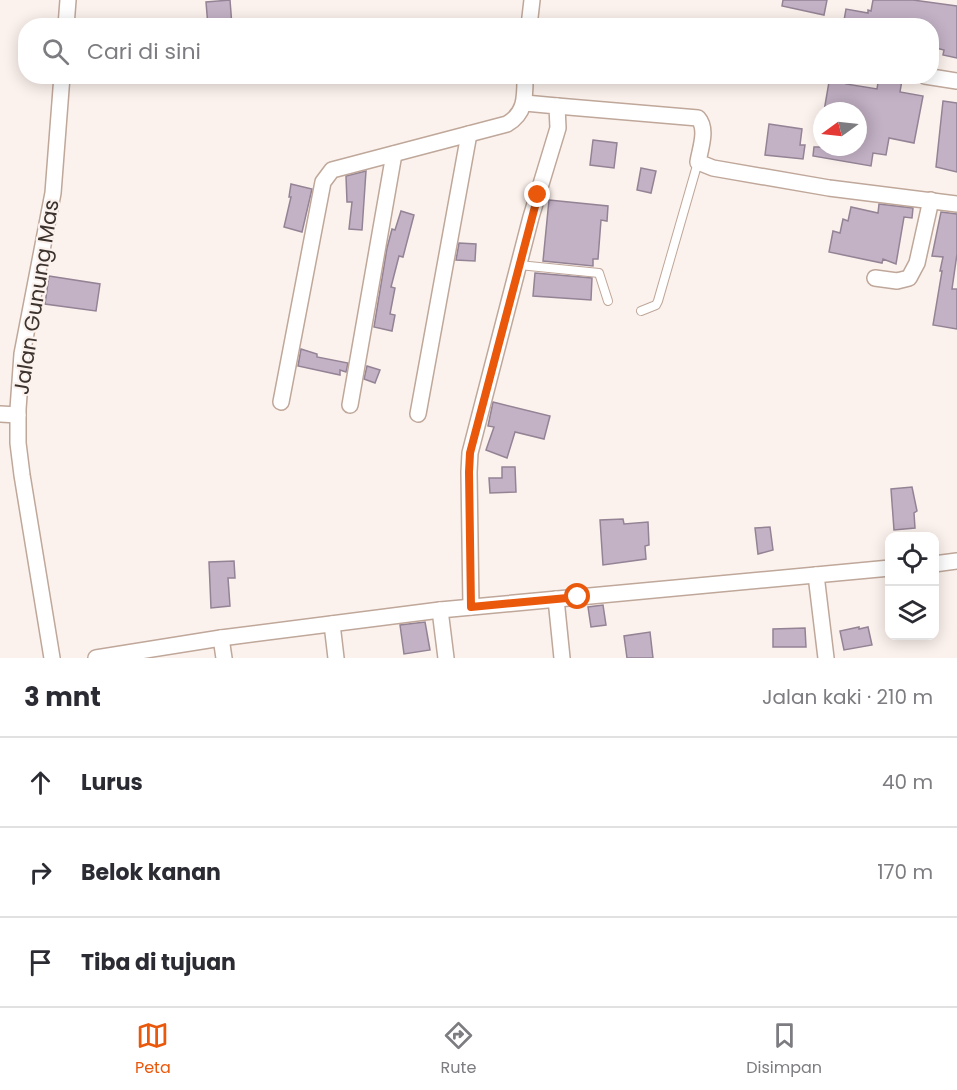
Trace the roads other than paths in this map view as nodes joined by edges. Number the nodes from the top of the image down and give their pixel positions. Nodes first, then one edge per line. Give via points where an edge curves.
1 (68, 0) edge
2 (532, 0) edge
3 (67, 18) edge
4 (530, 18) edge
5 (939, 78) edge
6 (957, 81) edge
7 (61, 84) edge
8 (525, 84) edge
9 (525, 103) junction
10 (558, 106) junction
11 (470, 134) junction
12 (394, 154) junction
13 (698, 162) junction
14 (931, 200) junction
15 (957, 204) edge
16 (519, 265) junction
17 (875, 278) dead end
18 (608, 301) dead end
19 (641, 311) dead end
20 (281, 402) dead end
21 (350, 405) dead end
22 (0, 414) edge
23 (418, 414) dead end
24 (18, 415) junction
25 (957, 561) edge
26 (939, 563) edge
27 (885, 568) edge
28 (816, 575) junction
29 (556, 599) junction
30 (471, 607) junction
31 (440, 610) junction
32 (332, 624) junction
33 (221, 638) junction
34 (52, 658) edge
35 (96, 658) edge
36 (224, 658) edge
37 (336, 658) edge
38 (446, 658) edge
39 (562, 658) edge
40 (826, 658) edge

1 - 3 street
2 - 4 street
5 - 6 street
7 - 24 street, Jalan Gunung Mas via 53,193 22,354
8 - 9 street
9 - 10 street
9 - 11 street via 507,124
10 - 13 street via 698,118 703,130
10 - 16 street via 558,129
11 - 12 street
11 - 23 street
12 - 20 street via 332,170 323,182
12 - 21 street
13 - 14 street via 829,188
13 - 19 lane via 658,301
14 - 15 street
14 - 17 street via 917,263 909,278
16 - 18 lane via 599,273
16 - 30 street via 470,453
22 - 24 street
24 - 34 street, Jalan Gunung Mas via 22,475
25 - 26 street
27 - 28 street
28 - 29 street
28 - 40 street
29 - 30 street
29 - 39 street
30 - 31 street
31 - 32 street
31 - 38 street
32 - 33 street
32 - 37 street
33 - 35 street
33 - 36 street

